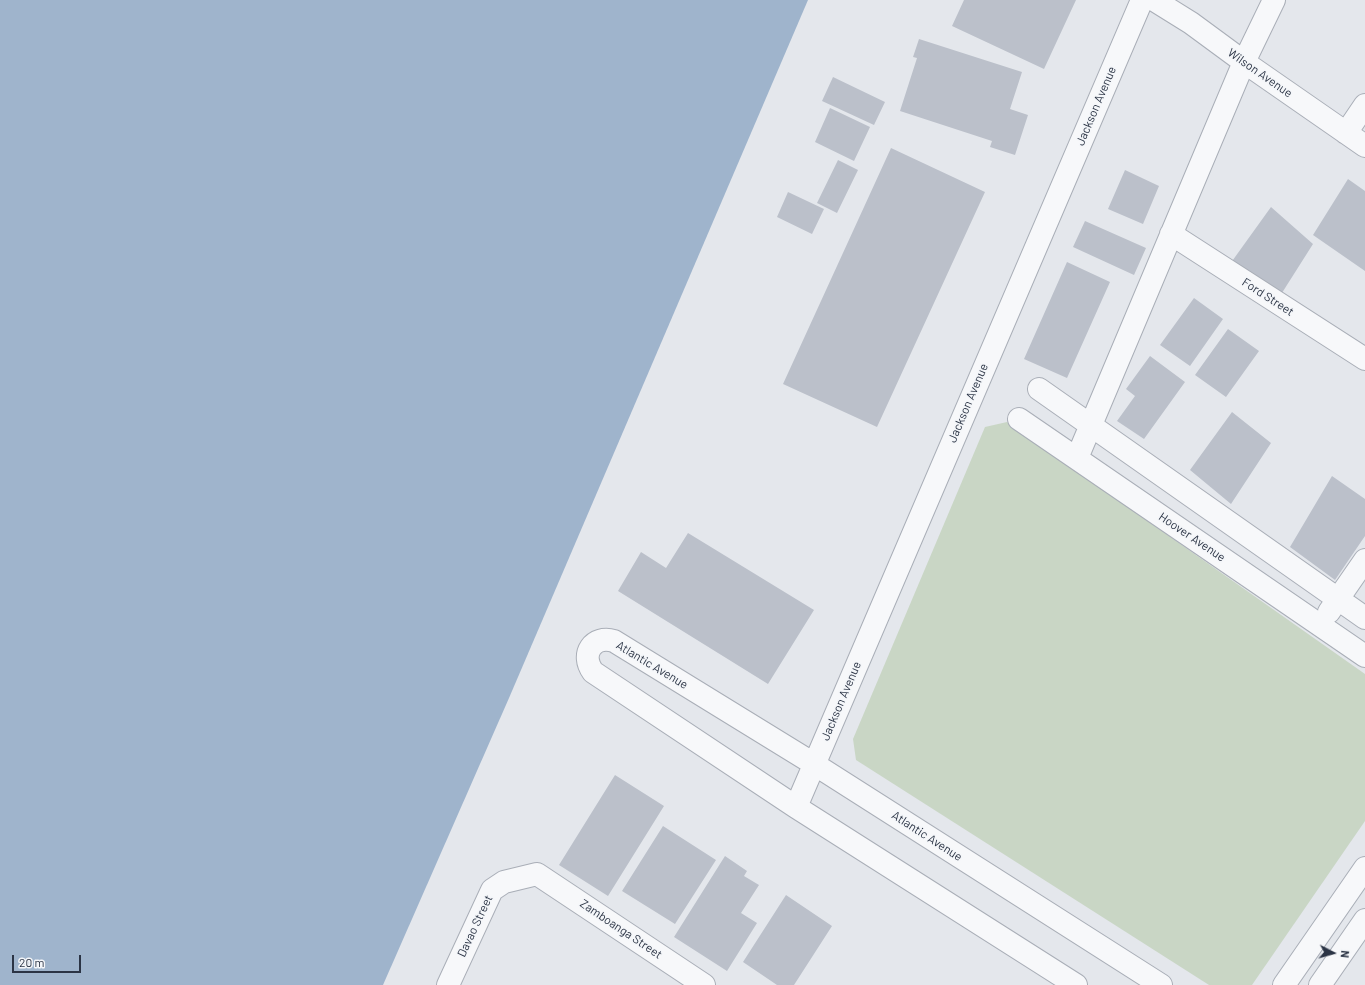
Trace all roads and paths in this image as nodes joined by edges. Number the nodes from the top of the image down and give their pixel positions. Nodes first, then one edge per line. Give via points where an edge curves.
1 (1142, 0) edge
2 (1154, 0) edge
3 (1274, 0) edge
4 (1244, 62) junction
5 (1365, 105) edge
6 (1346, 133) junction
7 (1365, 146) edge
8 (1171, 234) junction
9 (1365, 359) edge
10 (1039, 388) dead end
11 (1019, 419) dead end
12 (1091, 425) junction
13 (1077, 458) junction
14 (1365, 560) edge
15 (1338, 599) junction
16 (1365, 618) edge
17 (1320, 625) junction
18 (1365, 656) edge
19 (814, 764) junction
20 (796, 807) junction
21 (1365, 868) edge
22 (537, 874) joint
23 (1365, 920) edge
24 (448, 985) edge
25 (704, 985) edge
26 (1076, 985) edge
27 (1161, 985) edge
28 (1284, 985) edge
29 (1320, 985) edge

1 - 19 street, Jackson Avenue
2 - 4 street, Wilson Avenue via 1191,23
3 - 4 street
4 - 6 street, Wilson Avenue
4 - 8 street
5 - 6 street
6 - 7 street, Wilson Avenue
8 - 9 street, Ford Street
8 - 12 street
10 - 12 street
11 - 13 street, Hoover Avenue
12 - 13 street
12 - 15 street
13 - 17 street, Hoover Avenue
14 - 15 street
15 - 16 street
15 - 17 street
17 - 18 street, Hoover Avenue
19 - 20 street, Jackson Avenue
19 - 20 street, Atlantic Avenue via 614,641 601,640 590,647 587,660 593,672
19 - 27 street, Atlantic Avenue
20 - 26 street, Atlantic Avenue
21 - 28 street
22 - 24 street, Davao Street via 504,882 492,890
22 - 25 street, Zamboanga Street
23 - 29 street

